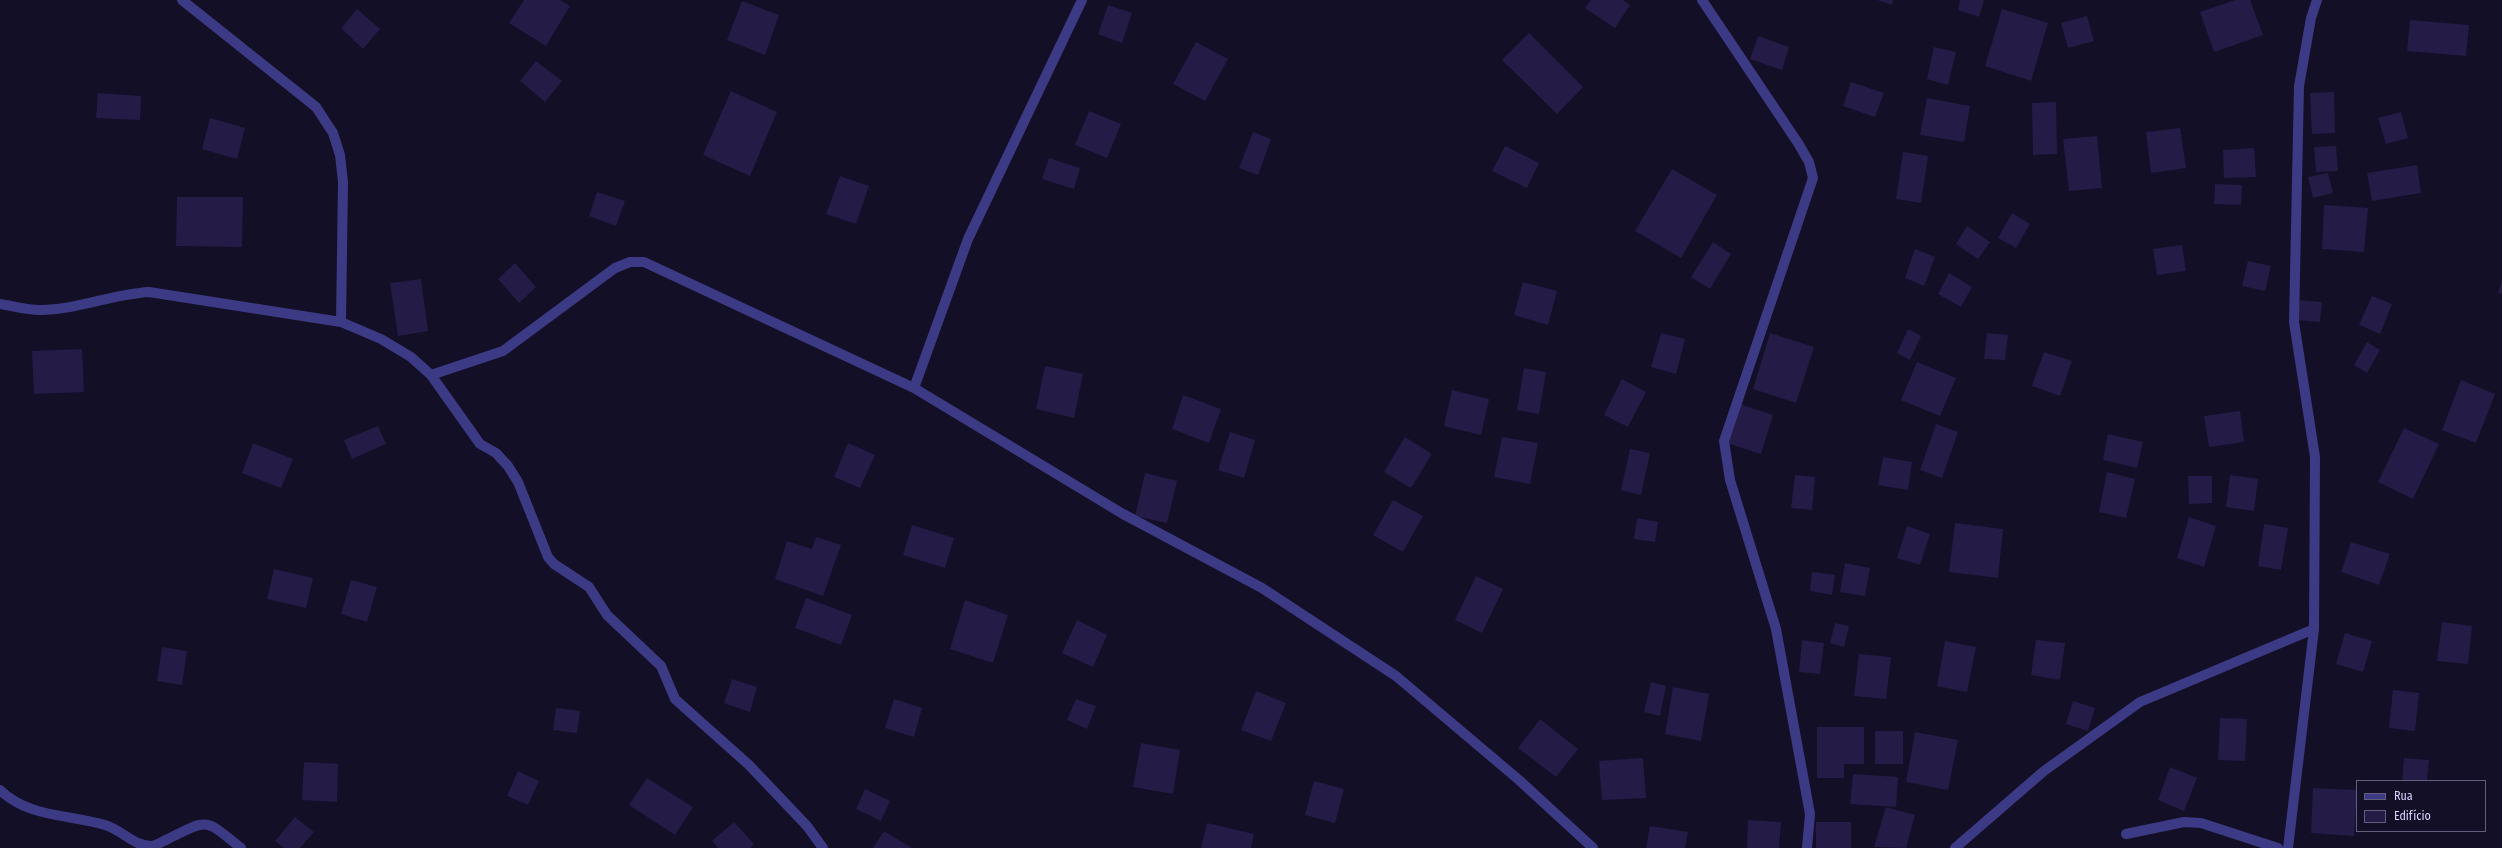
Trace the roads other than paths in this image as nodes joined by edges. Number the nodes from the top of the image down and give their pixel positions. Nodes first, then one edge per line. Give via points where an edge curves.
1 (182, 0) edge
2 (1082, 0) edge
3 (1702, 0) edge
4 (2317, 0) edge
5 (0, 304) edge
6 (341, 322) junction
7 (431, 375) junction
8 (914, 388) junction
9 (2314, 629) junction
10 (0, 790) edge
11 (2126, 834) dead end
12 (241, 848) edge
13 (823, 848) edge
14 (1593, 848) edge
15 (1807, 848) edge
16 (1955, 848) edge
17 (2278, 848) edge
18 (2288, 848) edge

1 - 6 street via 316,107 333,133 340,156 343,182
2 - 8 street via 968,239
3 - 15 street via 1798,143 1809,162 1813,178 1724,441 1730,480 1776,629 1810,814
4 - 9 street via 2311,18 2299,86 2294,322 2315,457
5 - 6 street via 38,310 55,309 132,293 149,292
6 - 7 street via 381,339
7 - 8 street via 503,351 614,268 630,262 644,262
7 - 13 street via 480,444 496,453 508,466 518,482 548,557 554,564 589,587 608,615 661,666 675,699 749,765 807,826
8 - 14 street via 1123,514 1262,588 1396,676 1520,780
9 - 16 street via 2140,702 2044,771
9 - 18 street
10 - 12 street via 36,812 106,825 135,842 153,846 199,823 215,826
11 - 17 street via 2184,822 2201,822

